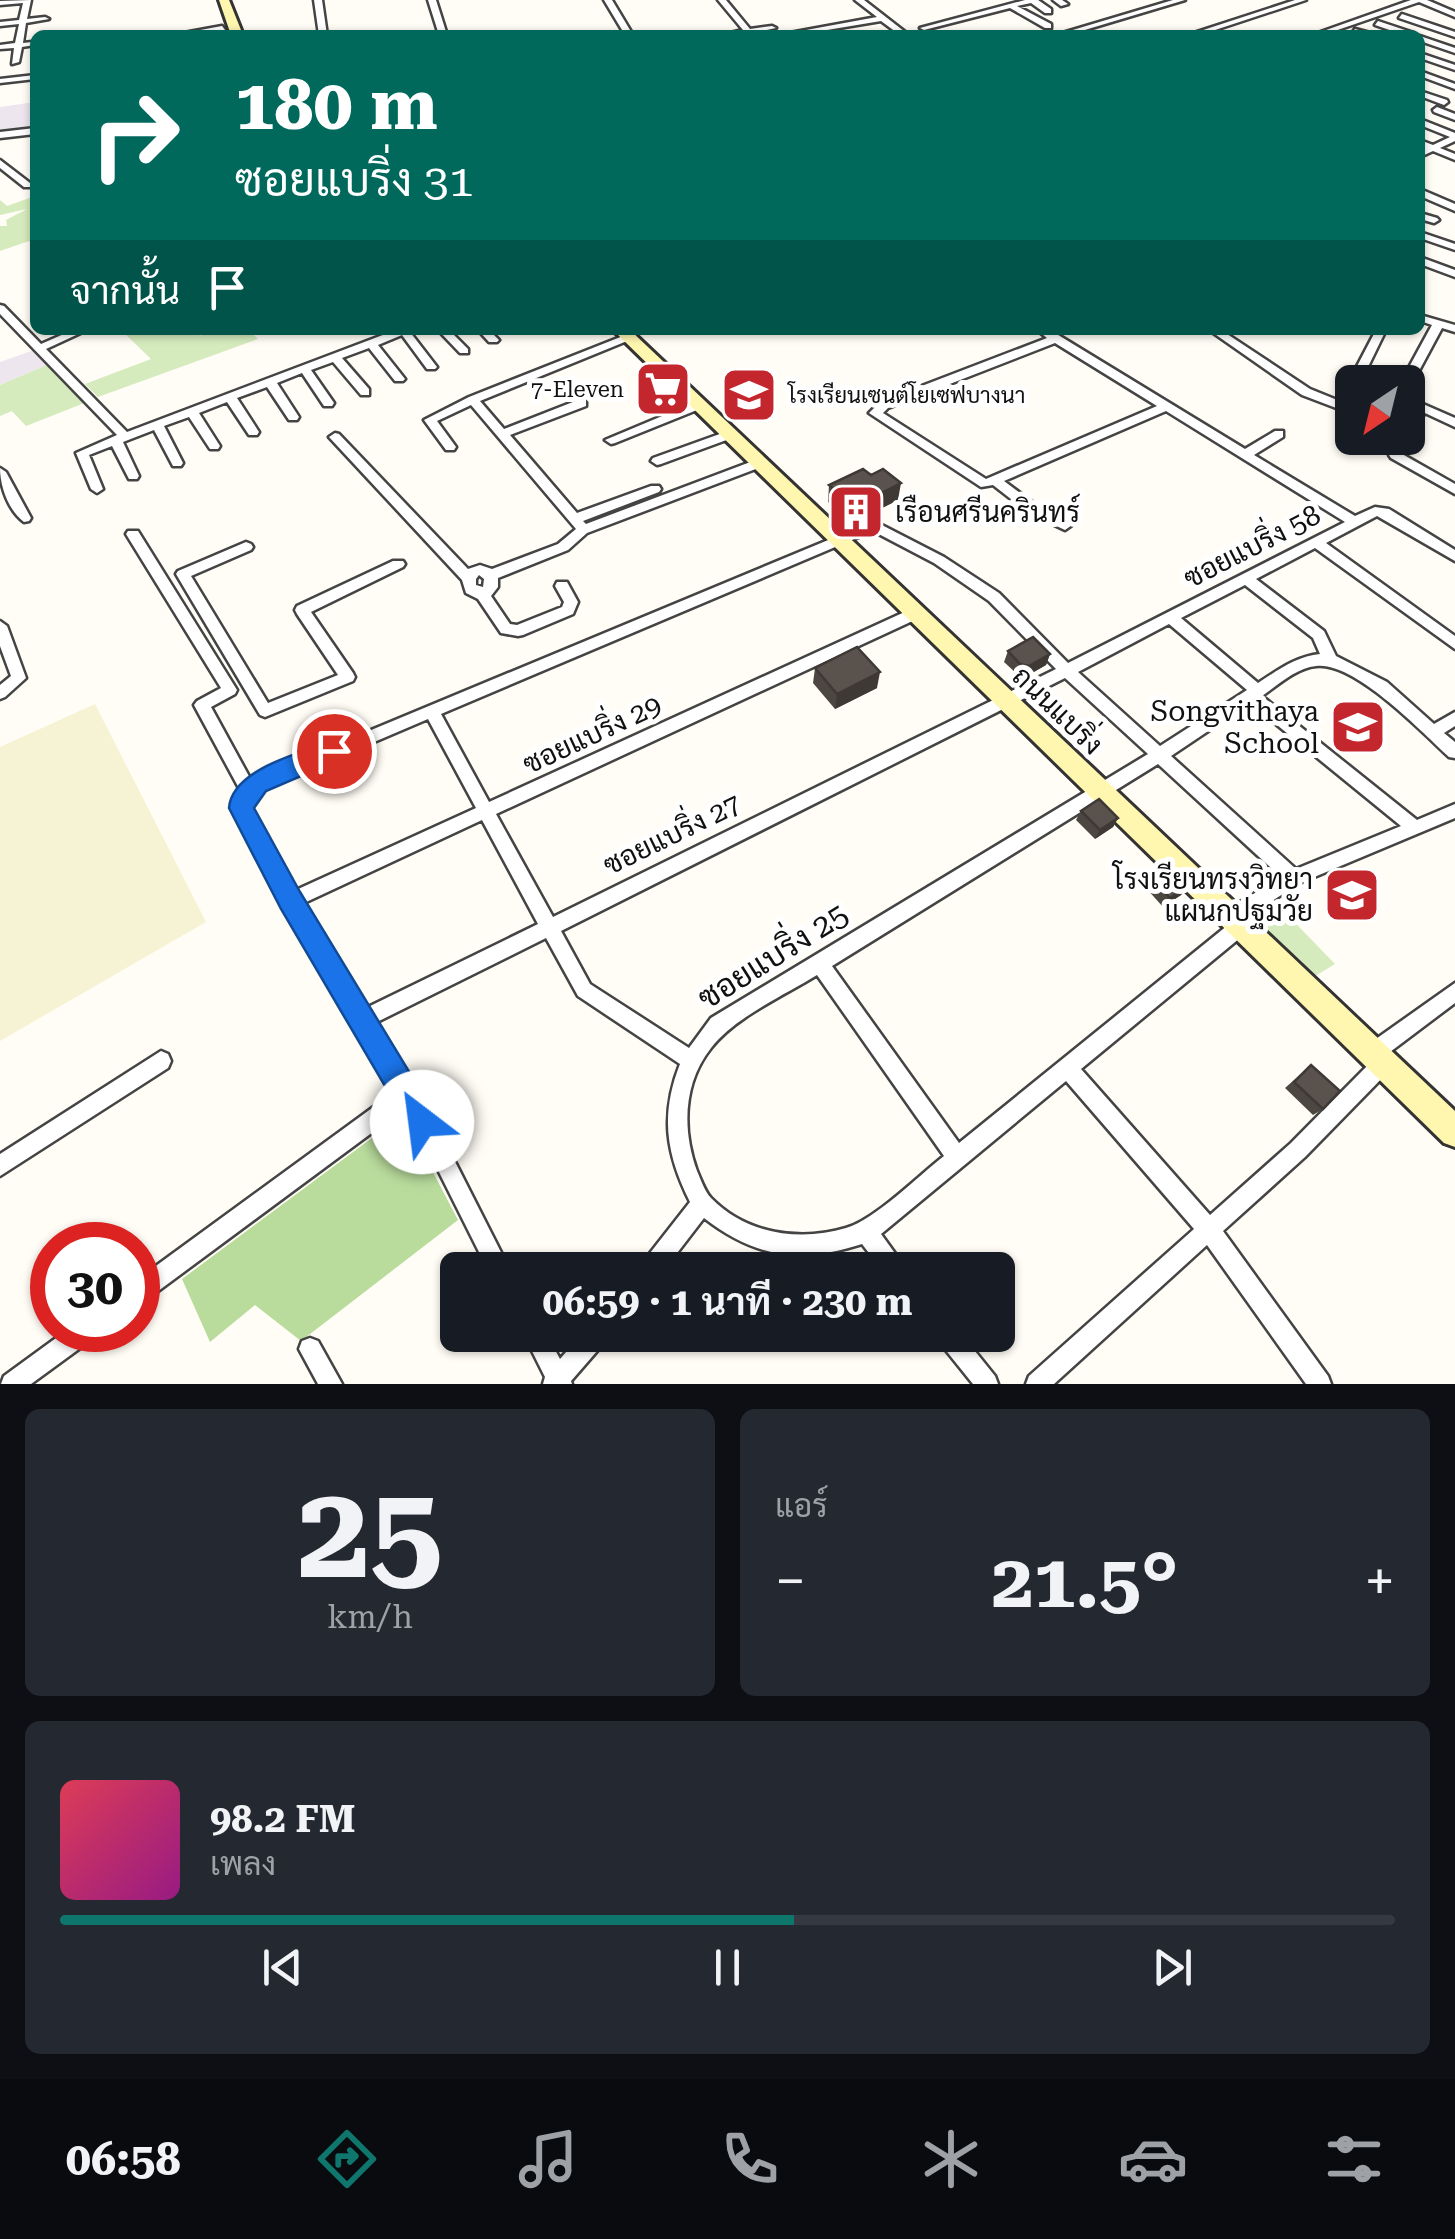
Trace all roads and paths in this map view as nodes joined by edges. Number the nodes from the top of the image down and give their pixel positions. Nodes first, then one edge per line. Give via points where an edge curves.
1 (27, 0) edge
2 (214, 0) edge
3 (224, 0) edge
4 (318, 0) edge
5 (432, 0) edge
6 (608, 0) edge
7 (722, 0) edge
8 (874, 0) edge
9 (1032, 0) edge
10 (1181, 0) edge
11 (1265, 0) edge
12 (1302, 0) edge
13 (1420, 0) edge
14 (861, 1) edge
15 (1402, 2) edge
16 (0, 3) edge
17 (1011, 6) junction
18 (1282, 7) junction
19 (1440, 8) junction
20 (1048, 11) dead end
21 (1420, 14) dead end
22 (1455, 15) edge
23 (1402, 16) dead end
24 (884, 18) junction
25 (45, 19) dead end
26 (23, 22) junction
27 (1378, 23) dead end
28 (0, 24) edge
29 (1048, 26) dead end
30 (772, 28) dead end
31 (924, 28) dead end
32 (222, 30) edge
33 (235, 30) edge
34 (322, 30) edge
35 (441, 30) edge
36 (626, 30) edge
37 (747, 30) edge
38 (763, 30) edge
39 (832, 30) edge
40 (900, 30) edge
41 (1077, 30) edge
42 (1208, 30) edge
43 (1329, 30) edge
44 (1397, 30) edge
45 (1444, 31) junction
46 (1455, 31) edge
47 (1425, 37) edge
48 (1425, 41) edge
49 (30, 44) edge
50 (18, 45) junction
51 (0, 47) edge
52 (1455, 51) edge
53 (1425, 57) edge
54 (15, 62) dead end
55 (1455, 68) edge
56 (1425, 75) edge
57 (30, 77) edge
58 (0, 80) edge
59 (1455, 87) edge
60 (1425, 96) edge
61 (1455, 117) edge
62 (1425, 124) edge
63 (30, 132) edge
64 (0, 135) edge
65 (1455, 137) edge
66 (1425, 144) edge
67 (1433, 148) junction
68 (1425, 152) edge
69 (1455, 158) edge
70 (0, 163) edge
71 (27, 185) dead end
72 (1425, 196) edge
73 (1454, 206) edge
74 (1425, 217) edge
75 (1434, 220) dead end
76 (1425, 237) edge
77 (1455, 248) edge
78 (1425, 262) edge
79 (1455, 274) edge
80 (0, 308) edge
81 (1425, 320) edge
82 (1439, 324) junction
83 (1455, 329) edge
84 (70, 335) edge
85 (393, 335) edge
86 (409, 335) edge
87 (448, 335) edge
88 (488, 335) edge
89 (622, 335) edge
90 (625, 335) edge
91 (1050, 335) edge
92 (1221, 335) edge
93 (1376, 335) edge
94 (1056, 339) junction
95 (493, 340) dead end
96 (371, 344) junction
97 (40, 348) junction
98 (464, 351) dead end
99 (334, 357) junction
100 (1363, 365) edge
101 (1416, 365) edge
102 (431, 367) dead end
103 (305, 369) junction
104 (399, 379) dead end
105 (270, 382) junction
106 (365, 392) dead end
107 (230, 397) junction
108 (473, 400) junction
109 (582, 402) dead end
110 (328, 403) dead end
111 (1335, 403) edge
112 (698, 405) junction
113 (1167, 406) junction
114 (1425, 409) edge
115 (192, 412) junction
116 (293, 417) dead end
117 (1455, 422) edge
118 (156, 425) junction
119 (252, 432) dead end
120 (502, 434) junction
121 (1279, 434) dead end
122 (728, 435) junction
123 (335, 437) dead end
124 (120, 439) junction
125 (610, 440) dead end
126 (214, 446) dead end
127 (450, 446) dead end
128 (1246, 454) junction
129 (1396, 455) edge
130 (657, 462) dead end
131 (177, 463) dead end
132 (758, 464) junction
133 (0, 472) edge
134 (133, 476) dead end
135 (996, 481) junction
136 (97, 488) dead end
137 (655, 489) dead end
138 (1455, 490) edge
139 (24, 518) dead end
140 (1355, 522) junction
141 (579, 524) junction
142 (1065, 525) dead end
143 (133, 534) dead end
144 (836, 540) junction
145 (1316, 542) junction
146 (246, 547) dead end
147 (1455, 556) edge
148 (398, 564) dead end
149 (492, 575) junction
150 (468, 578) junction
151 (1246, 578) junction
152 (562, 586) dead end
153 (481, 592) junction
154 (914, 614) junction
155 (1170, 617) junction
156 (0, 626) edge
157 (1455, 644) edge
158 (1330, 660) junction
159 (1067, 671) junction
160 (0, 693) edge
161 (1254, 693) junction
162 (1006, 702) junction
163 (431, 711) junction
164 (1455, 718) edge
165 (1434, 732) junction
166 (1455, 752) edge
167 (1160, 755) junction
168 (1100, 792) junction
169 (245, 799) junction
170 (486, 810) junction
171 (1455, 811) edge
172 (1414, 828) junction
173 (1294, 878) junction
174 (290, 901) junction
175 (1235, 922) junction
176 (546, 926) junction
177 (819, 963) junction
178 (1455, 992) edge
179 (364, 1019) junction
180 (1378, 1058) junction
181 (689, 1059) junction
182 (161, 1061) dead end
183 (1068, 1068) junction
184 (407, 1094) junction
185 (1455, 1132) edge
186 (958, 1159) junction
187 (0, 1166) edge
188 (702, 1204) junction
189 (1210, 1230) junction
190 (866, 1232) junction
191 (490, 1252) edge
192 (665, 1252) edge
193 (882, 1252) edge
194 (160, 1276) edge
195 (310, 1349) dead end
196 (56, 1352) edge
197 (543, 1352) edge
198 (582, 1352) edge
199 (962, 1352) edge
200 (558, 1382) edge
201 (12, 1384) edge
202 (332, 1384) edge
203 (987, 1384) edge
204 (1038, 1384) edge
205 (1320, 1384) edge

1 - 16 street
1 - 26 street
2 - 32 main road
3 - 33 main road
4 - 34 street
5 - 35 street
6 - 36 street
7 - 37 street
8 - 14 street
9 - 17 street
9 - 20 street
10 - 41 street
11 - 18 street
12 - 18 street
13 - 15 street
13 - 19 street
14 - 24 street
15 - 43 street
17 - 29 street
17 - 31 street
18 - 42 street
19 - 21 street
19 - 22 street
23 - 45 street
24 - 39 street
24 - 40 street
25 - 26 street
26 - 28 street
26 - 50 street
27 - 44 street
30 - 38 street
45 - 46 street
45 - 47 street
48 - 52 street
49 - 50 street
50 - 51 street
50 - 54 street
53 - 55 street
56 - 59 street
57 - 58 street
60 - 61 street
62 - 65 street
63 - 64 street
65 - 67 street
66 - 67 street
67 - 68 street
67 - 69 street
70 - 71 street
72 - 73 street
74 - 75 street
76 - 77 street
78 - 79 street
80 - 97 street
81 - 82 street
82 - 83 street
82 - 101 street
84 - 97 street
85 - 96 street
86 - 102 street
87 - 98 street
88 - 95 street
89 - 108 street
90 - 112 main road, ถนนแบริ่ง
91 - 94 street, ซอยแบริ่ง 58
92 - 111 street via 1306,392
93 - 100 street
94 - 113 street, ซอยแบริ่ง 58
94 - 135 street via 876,410 975,480
96 - 99 street
96 - 104 street
97 - 124 street
99 - 103 street
99 - 106 street
103 - 105 street
103 - 110 street
105 - 107 street
105 - 116 street
107 - 115 street
107 - 119 street
108 - 120 street
108 - 127 street via 430,420
109 - 120 street
112 - 122 main road, ถนนแบริ่ง
112 - 125 street
113 - 128 street, ซอยแบริ่ง 58
113 - 135 street
114 - 117 street
115 - 118 street
115 - 126 street
118 - 124 street
118 - 131 street
120 - 141 street
121 - 128 street
122 - 130 street
122 - 132 main road, ถนนแบริ่ง
123 - 150 street
124 - 134 street
124 - 136 street via 82,454
128 - 140 street, ซอยแบริ่ง 58
129 - 138 street
132 - 141 street
132 - 144 main road, ถนนแบริ่ง
133 - 139 street
135 - 142 street
137 - 141 street
140 - 145 street, ซอยแบริ่ง 58
140 - 147 street via 1374,510 1384,512
141 - 149 street via 563,547
143 - 169 street via 230,690 202,706
144 - 154 main road, ถนนแบริ่ง
144 - 159 street via 874,526 893,533 978,584
144 - 163 street
145 - 151 street, ซอยแบริ่ง 58
145 - 157 street
146 - 148 street via 183,574 264,711 348,677 302,610
149 - 150 street
149 - 153 street via 493,585
150 - 153 street via 468,588
151 - 155 street, ซอยแบริ่ง 58
151 - 158 street via 1319,635
152 - 153 street via 568,610 518,632 506,629
154 - 162 main road, ถนนแบริ่ง
154 - 170 street, ซอยแบริ่ง 29
155 - 159 street, ซอยแบริ่ง 58
155 - 161 street
156 - 160 street via 19,678
158 - 161 street, ซอยแบริ่ง 25 via 1304,662
158 - 165 street via 1382,686
159 - 162 street, ซอยแบริ่ง 58
159 - 167 street
161 - 167 street, ซอยแบริ่ง 25
161 - 172 street
162 - 168 main road, ถนนแบริ่ง
162 - 176 street, ซอยแบริ่ง 27
163 - 169 street
163 - 170 street
164 - 165 street
165 - 166 street
167 - 168 street, ซอยแบริ่ง 25
167 - 173 street
168 - 175 main road, ถนนแบริ่ง
168 - 177 street, ซอยแบริ่ง 25
169 - 174 street
170 - 174 street, ซอยแบริ่ง 29
170 - 176 street
171 - 172 street
172 - 173 street
173 - 175 street
174 - 179 street
175 - 180 main road, ถนนแบริ่ง
175 - 183 street
176 - 179 street, ซอยแบริ่ง 27
176 - 181 street via 596,1001
177 - 181 street, ซอยแบริ่ง 25 via 736,1012
177 - 186 street
178 - 180 street
179 - 184 street
180 - 185 main road, ถนนแบริ่ง
180 - 189 street via 1298,1150
181 - 188 street via 678,1146
182 - 187 street
183 - 186 street
183 - 189 street
184 - 191 street
184 - 194 street
186 - 190 street
188 - 190 street via 736,1231 774,1245 799,1248
188 - 192 street
189 - 204 street
189 - 205 street
190 - 193 street
195 - 202 street
196 - 201 street
197 - 200 street
198 - 200 street
199 - 203 street

